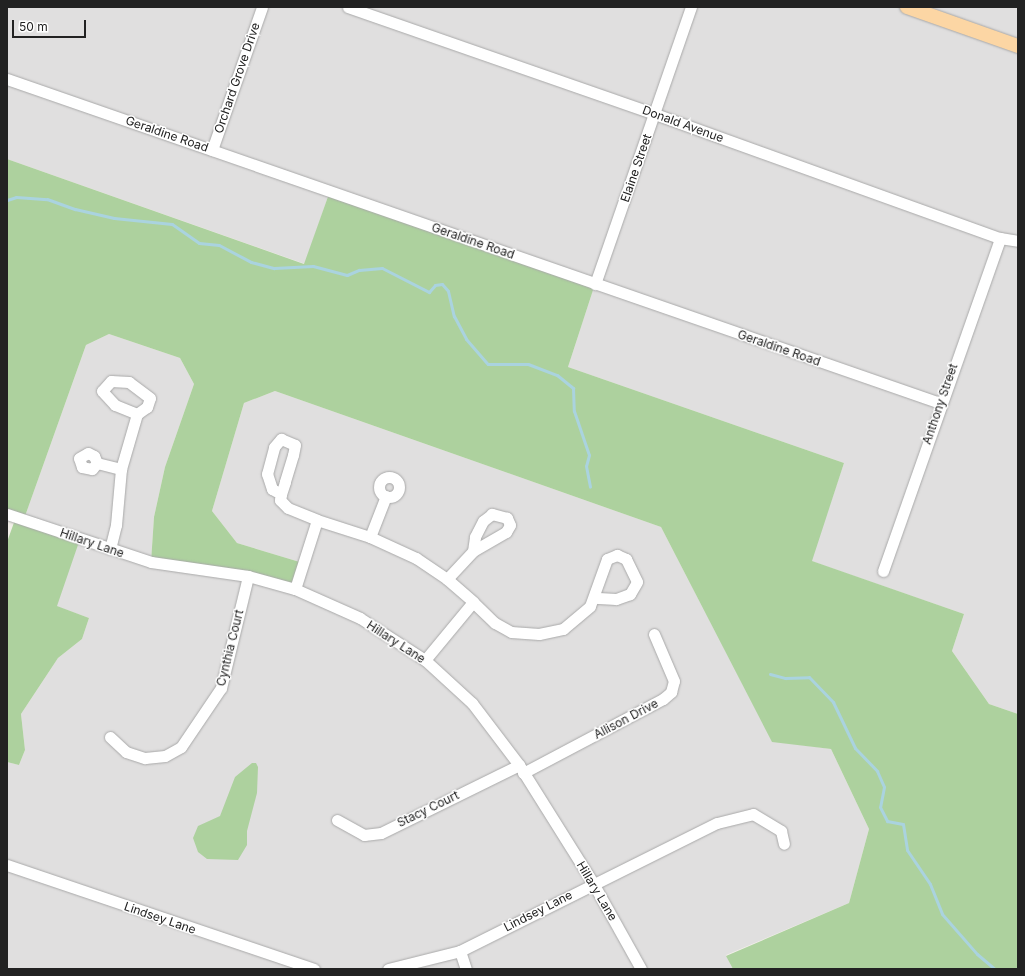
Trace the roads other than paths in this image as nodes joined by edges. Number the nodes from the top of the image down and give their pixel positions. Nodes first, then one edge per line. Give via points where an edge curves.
1 (262, 7) edge
2 (348, 7) edge
3 (692, 7) edge
4 (907, 7) edge
5 (1018, 46) edge
6 (7, 79) edge
7 (655, 114) junction
8 (212, 150) junction
9 (1000, 238) junction
10 (1018, 241) edge
11 (595, 284) junction
12 (940, 403) junction
13 (138, 414) dead end
14 (97, 463) dead end
15 (121, 469) junction
16 (281, 494) dead end
17 (386, 496) dead end
18 (7, 514) edge
19 (317, 520) junction
20 (370, 537) junction
21 (110, 549) junction
22 (473, 551) dead end
23 (883, 570) dead end
24 (248, 576) junction
25 (447, 579) junction
26 (295, 589) junction
27 (594, 598) junction
28 (473, 602) junction
29 (654, 634) dead end
30 (425, 660) junction
31 (110, 737) dead end
32 (521, 769) junction
33 (337, 820) dead end
34 (784, 844) dead end
35 (7, 865) edge
36 (593, 883) junction
37 (460, 951) junction
38 (314, 969) edge
39 (388, 969) edge
40 (466, 969) edge
41 (641, 969) edge

1 - 8 street, Orchard Grove Drive
2 - 7 street, Donald Avenue
3 - 7 street, Elaine Street
4 - 5 main road
6 - 8 street, Geraldine Road
7 - 9 street, Donald Avenue
7 - 11 street, Elaine Street
8 - 11 street, Geraldine Road
9 - 10 street, Donald Avenue
9 - 12 street, Anthony Street
11 - 12 street, Geraldine Road
12 - 23 street, Anthony Street
13 - 15 street
14 - 15 street
15 - 21 street via 116,525
16 - 19 street via 280,500 288,508
17 - 20 street
18 - 21 street, Hillary Lane
19 - 20 street
19 - 26 street
20 - 25 street via 416,558
21 - 24 street, Hillary Lane via 151,562
22 - 25 street
24 - 26 street, Hillary Lane
24 - 31 street, Cynthia Court via 221,688 181,747 165,756 146,758 126,752
25 - 28 street
26 - 30 street, Hillary Lane via 360,618
27 - 27 street via 616,599 630,594 637,582 626,559 617,555 607,559
27 - 28 street via 586,610 563,629 539,634 510,632 495,623
28 - 30 street
29 - 32 street, Allison Drive via 674,681 671,692 663,699
30 - 32 street, Hillary Lane via 472,703
32 - 33 street, Stacy Court via 380,832 364,835
32 - 36 street, Hillary Lane
34 - 36 street, Lindsey Lane via 781,831 753,814 717,823
35 - 38 street, Lindsey Lane
36 - 37 street, Lindsey Lane
36 - 41 street, Hillary Lane
37 - 39 street, Lindsey Lane
37 - 40 street

